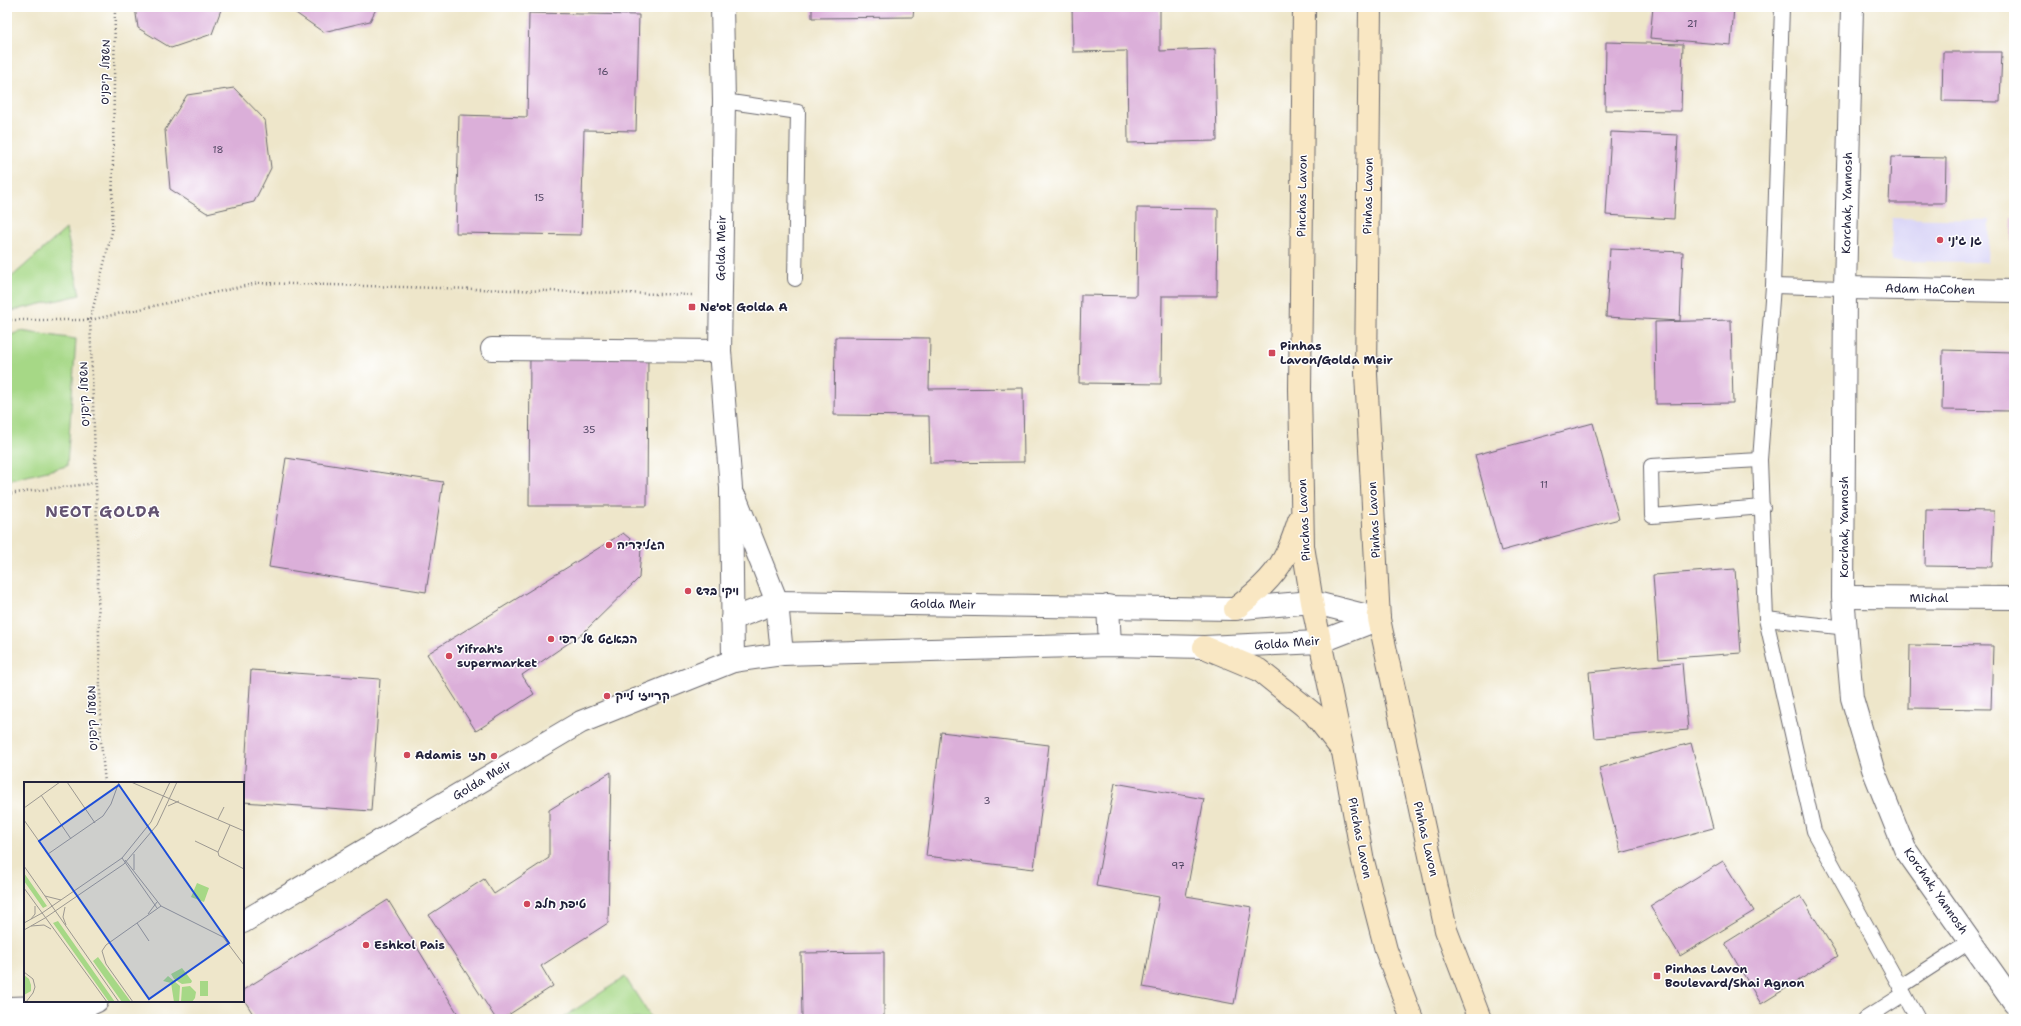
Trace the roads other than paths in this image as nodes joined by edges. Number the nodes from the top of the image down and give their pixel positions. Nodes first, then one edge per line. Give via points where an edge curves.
1 (722, 7) edge
2 (1304, 7) edge
3 (1370, 7) edge
4 (1782, 7) edge
5 (1848, 9) edge
6 (724, 101) junction
7 (795, 279) dead end
8 (1773, 286) junction
9 (1846, 288) junction
10 (2014, 291) edge
11 (492, 349) dead end
12 (720, 351) junction
13 (1760, 460) junction
14 (732, 488) junction
15 (1763, 507) junction
16 (1303, 511) junction
17 (1843, 597) junction
18 (2014, 598) edge
19 (777, 602) junction
20 (1312, 602) junction
21 (1108, 606) junction
22 (1235, 609) junction
23 (732, 619) junction
24 (1379, 619) junction
25 (1766, 619) junction
26 (1846, 628) junction
27 (1320, 642) junction
28 (1110, 645) junction
29 (1204, 647) junction
30 (782, 654) junction
31 (733, 661) junction
32 (1343, 752) junction
33 (244, 921) edge
34 (1972, 940) junction
35 (1902, 990) junction
36 (95, 1002) edge
37 (2014, 1003) edge
38 (7, 1008) edge
39 (1412, 1019) edge
40 (1480, 1019) edge
41 (1865, 1019) edge
42 (1918, 1019) edge

1 - 6 street, Golda Meir
2 - 16 main road, Pinchas Lavon via 1300,381
3 - 24 main road, Pinhas Lavon via 1366,374
4 - 8 lane
5 - 9 street, Korchak, Yannosh
6 - 7 lane via 798,112
6 - 12 street, Golda Meir
8 - 9 lane
8 - 13 lane
9 - 10 street, Adam HaCohen
9 - 17 street, Korchak, Yannosh
11 - 12 street
12 - 14 street, Golda Meir
13 - 15 lane
13 - 15 lane via 1651,466 1652,516
14 - 19 street, Golda Meir
14 - 23 street, Golda Meir
15 - 25 lane
16 - 20 main road, Pinchas Lavon via 1303,546
16 - 22 main road via 1280,564 1258,591
17 - 18 street, Michal
17 - 26 street, Korchak, Yannosh
19 - 21 street, Golda Meir
19 - 23 street, Golda Meir
19 - 30 street, Golda Meir
20 - 22 street, Golda Meir
20 - 24 street, Golda Meir
20 - 27 main road, Pinchas Lavon
21 - 22 street, Golda Meir
21 - 28 street
23 - 31 street, Golda Meir
24 - 27 street, Golda Meir
24 - 40 main road, Pinhas Lavon via 1446,930
25 - 26 lane
25 - 35 lane via 1814,830
26 - 34 street, Korchak, Yannosh via 1852,698 1879,784 1905,849
27 - 29 street, Golda Meir
27 - 32 main road, Pinchas Lavon
28 - 29 street, Golda Meir
28 - 30 street, Golda Meir
29 - 32 main road via 1259,670 1284,688 1314,714
30 - 31 street, Golda Meir
31 - 33 street, Golda Meir via 581,722
32 - 39 main road, Pinchas Lavon via 1363,861 1386,950
34 - 35 lane
34 - 37 street, Korchak, Yannosh
35 - 41 lane
35 - 42 lane
36 - 38 street via 86,1006

